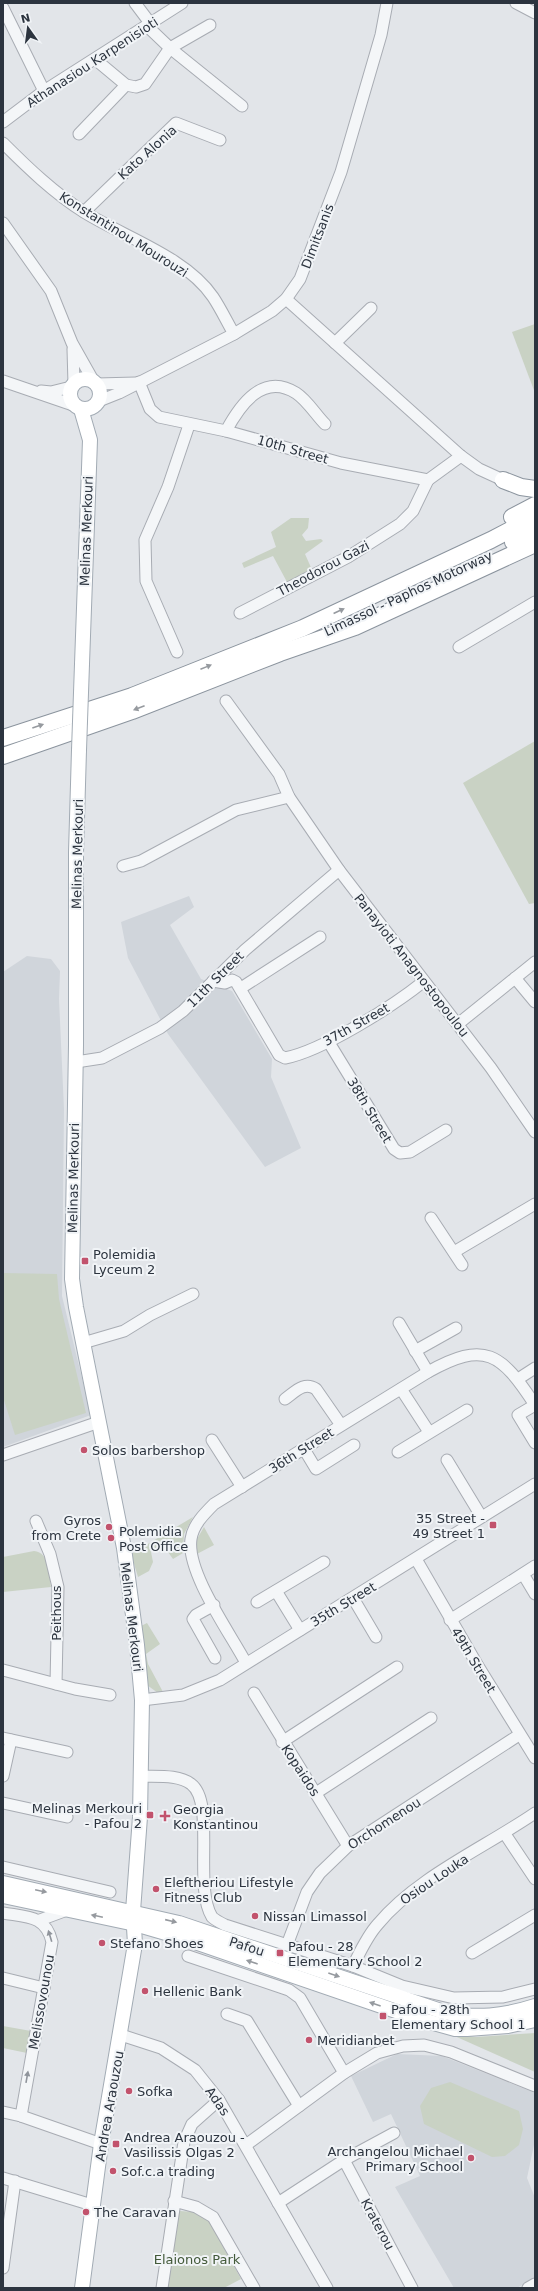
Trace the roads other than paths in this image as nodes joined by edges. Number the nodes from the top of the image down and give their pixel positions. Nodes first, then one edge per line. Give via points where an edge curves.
1 (135, 3) edge
2 (182, 3) edge
3 (387, 3) edge
4 (516, 3) edge
5 (3, 8) edge
6 (535, 13) edge
7 (148, 24) junction
8 (210, 25) dead end
9 (170, 48) junction
10 (96, 60) junction
11 (126, 85) junction
12 (44, 91) junction
13 (242, 106) dead end
14 (3, 122) edge
15 (79, 134) dead end
16 (220, 140) dead end
17 (3, 143) edge
18 (84, 212) junction
19 (3, 223) edge
20 (286, 299) junction
21 (371, 308) dead end
22 (234, 334) junction
23 (72, 343) junction
24 (335, 343) junction
25 (3, 381) edge
26 (138, 382) junction
27 (95, 383) junction
28 (72, 385) junction
29 (35, 391) junction
30 (98, 402) junction
31 (79, 407) junction
32 (325, 424) dead end
33 (189, 425) junction
34 (226, 431) junction
35 (90, 440) junction
36 (461, 456) junction
37 (428, 480) junction
38 (503, 480) joint
39 (535, 489) edge
40 (535, 504) edge
41 (535, 517) edge
42 (535, 532) edge
43 (535, 544) edge
44 (420, 574) junction
45 (535, 602) edge
46 (240, 613) dead end
47 (459, 647) dead end
48 (177, 652) dead end
49 (280, 653) junction
50 (172, 688) junction
51 (226, 701) dead end
52 (3, 738) edge
53 (3, 756) edge
54 (289, 797) junction
55 (123, 866) dead end
56 (339, 870) junction
57 (320, 937) dead end
58 (535, 962) edge
59 (515, 978) junction
60 (213, 981) junction
61 (423, 982) junction
62 (241, 988) junction
63 (535, 1002) edge
64 (458, 1024) junction
65 (328, 1041) junction
66 (76, 1062) junction
67 (446, 1130) dead end
68 (535, 1132) edge
69 (535, 1204) edge
70 (431, 1218) dead end
71 (454, 1252) junction
72 (462, 1265) dead end
73 (193, 1294) dead end
74 (399, 1323) dead end
75 (456, 1328) dead end
76 (83, 1343) junction
77 (415, 1351) junction
78 (535, 1368) edge
79 (428, 1372) junction
80 (518, 1379) junction
81 (401, 1389) junction
82 (285, 1399) dead end
83 (535, 1405) edge
84 (467, 1410) dead end
85 (99, 1422) junction
86 (341, 1425) junction
87 (429, 1432) junction
88 (212, 1440) dead end
89 (535, 1443) edge
90 (354, 1445) dead end
91 (304, 1449) junction
92 (398, 1452) dead end
93 (3, 1455) edge
94 (447, 1460) dead end
95 (535, 1484) edge
96 (242, 1487) junction
97 (481, 1516) junction
98 (36, 1521) dead end
99 (416, 1559) junction
100 (324, 1562) dead end
101 (535, 1566) edge
102 (523, 1574) junction
103 (276, 1591) junction
104 (535, 1594) edge
105 (353, 1598) junction
106 (257, 1602) dead end
107 (214, 1605) junction
108 (450, 1620) junction
109 (300, 1630) junction
110 (376, 1637) dead end
111 (214, 1658) dead end
112 (246, 1663) junction
113 (396, 1667) dead end
114 (3, 1670) edge
115 (56, 1684) junction
116 (254, 1693) dead end
117 (110, 1695) dead end
118 (142, 1700) junction
119 (431, 1718) dead end
120 (519, 1735) junction
121 (7, 1739) edge
122 (282, 1742) junction
123 (67, 1752) dead end
124 (535, 1758) edge
125 (3, 1776) edge
126 (140, 1776) junction
127 (316, 1793) junction
128 (3, 1803) edge
129 (535, 1812) edge
130 (67, 1817) dead end
131 (505, 1834) junction
132 (348, 1846) junction
133 (3, 1867) edge
134 (535, 1879) edge
135 (3, 1883) edge
136 (110, 1892) dead end
137 (3, 1896) edge
138 (67, 1910) junction
139 (3, 1913) edge
140 (535, 1915) edge
141 (134, 1918) junction
142 (40, 1920) junction
143 (287, 1945) junction
144 (472, 1953) dead end
145 (188, 1956) dead end
146 (352, 1966) junction
147 (3, 1978) edge
148 (44, 1988) junction
149 (535, 1989) edge
150 (535, 2006) edge
151 (227, 2014) dead end
152 (535, 2020) edge
153 (121, 2035) junction
154 (344, 2072) junction
155 (535, 2086) edge
156 (219, 2100) junction
157 (299, 2106) junction
158 (3, 2112) edge
159 (21, 2116) junction
160 (394, 2133) dead end
161 (101, 2144) junction
162 (246, 2145) junction
163 (344, 2160) junction
164 (3, 2178) edge
165 (15, 2181) junction
166 (174, 2201) junction
167 (278, 2203) junction
168 (92, 2205) junction
169 (3, 2264) edge
170 (535, 2284) edge
171 (82, 2288) edge
172 (162, 2288) edge
173 (254, 2288) edge
174 (327, 2288) edge
175 (412, 2288) edge
176 (528, 2288) edge

1 - 7 street
2 - 7 street, Athanasiou Karpenisioti
3 - 20 street, Dimitsanis via 382,35 341,172 300,279
4 - 6 street
5 - 12 street
7 - 9 street
7 - 10 street, Athanasiou Karpenisioti
8 - 9 street
9 - 11 street via 145,84 136,87
9 - 13 street
10 - 11 street
10 - 12 street, Athanasiou Karpenisioti
11 - 15 street
12 - 14 street, Athanasiou Karpenisioti
16 - 18 street, Kato Alonia via 176,123
17 - 18 street, Konstantinou Mourouzi via 36,175
18 - 22 street, Konstantinou Mourouzi via 178,265 198,280 213,296
19 - 23 street via 51,291
20 - 22 street, Dimitsanis via 272,312
20 - 24 street
21 - 24 street
22 - 26 street, Dimitsanis
23 - 27 street
23 - 28 street
24 - 36 street
25 - 29 street
26 - 27 street, Dimitsanis
26 - 30 street, Dimitsanis
26 - 33 street, 10th Street via 150,409 159,417
27 - 28 main road via 81,379
27 - 30 main road via 100,389
28 - 29 street via 51,392
28 - 31 main road via 71,400
29 - 31 street
30 - 31 main road via 87,409
30 - 35 main road, Melinas Merkouri
31 - 35 main road, Melinas Merkouri
32 - 34 street via 297,394 287,388 268,386 258,390 235,415
33 - 34 street, 10th Street
33 - 48 street via 168,487 145,540 146,581
34 - 37 street, 10th Street via 341,463
35 - 66 main road, Melinas Merkouri, bridge via 76,854
36 - 37 street
36 - 38 street via 479,469
37 - 46 street, Theodorou Gazi via 413,511 400,524 348,557
38 - 39 highway
40 - 44 highway via 483,533
41 - 44 highway, Limassol - Paphos Motorway
42 - 49 highway, Limassol - Paphos Motorway
43 - 49 highway via 355,627
50 -> 44 highway, Limassol - Paphos Motorway
45 - 47 street
49 - 50 highway
52 -> 50 highway
50 -> 53 highway
51 - 54 street, Panayioti Anagnostopoulou via 278,774
54 - 55 street via 236,810 141,861
54 - 56 street, Panayioti Anagnostopoulou
56 - 60 street, 11th Street via 245,950
56 - 61 street, Panayioti Anagnostopoulou
57 - 62 street
58 - 59 street
59 - 63 street
59 - 64 street
60 - 62 street via 225,983 232,980
60 - 66 street, 11th Street via 160,1028 102,1058
61 - 64 street, Panayioti Anagnostopoulou
61 - 65 street, 37th Street via 403,998
62 - 65 street, 37th Street via 279,1055 285,1058
64 - 68 street, Panayioti Anagnostopoulou
65 - 67 street, 38th Street via 394,1149 400,1153 410,1152
66 - 76 main road, Melinas Merkouri via 72,1279
69 - 71 street
70 - 71 street
71 - 72 street
73 - 76 street via 124,1331
74 - 77 street
75 - 77 street
76 - 85 main road, Melinas Merkouri
77 - 79 street
78 - 80 street
79 - 80 street, 36th Street via 459,1356 487,1354 503,1363
79 - 81 street, 36th Street
80 - 83 street, 36th Street
81 - 86 street, 36th Street
81 - 87 street
82 - 86 street via 311,1385
83 - 89 street via 518,1415
84 - 87 street
85 - 93 street
85 - 118 main road, Melinas Merkouri via 124,1548
86 - 91 street, 36th Street
87 - 92 street
88 - 96 street
90 - 91 street via 316,1468
91 - 96 street, 36th Street
94 - 97 street
95 - 97 street, 35th Street
96 - 107 street, 36th Street via 214,1504 199,1518 191,1539 192,1561
97 - 99 street, 35th Street
98 - 115 street, Peithous via 50,1554 58,1587
99 - 105 street, 35th Street
99 - 108 street, 49th Street
100 - 103 street
101 - 102 street
102 - 104 street
102 - 108 street
103 - 106 street
103 - 109 street
105 - 109 street, 35th Street
105 - 110 street
107 - 111 street via 193,1619
107 - 112 street, 36th Street
108 - 120 street, 49th Street
109 - 112 street, 35th Street
112 - 118 street, 35th Street via 220,1680 183,1695
113 - 122 street
114 - 115 street
115 - 117 street
116 - 122 street, Kopaidos
118 - 126 main road, Melinas Merkouri
119 - 127 street
120 - 124 street, 49th Street
120 - 132 street, Orchomenou
121 - 123 street
121 - 125 street
122 - 127 street, Kopaidos
126 - 141 main road, Melinas Merkouri
126 - 143 street via 175,1778 191,1784 202,1802 205,1895 212,1918 225,1925
127 - 132 street, Kopaidos
128 - 130 street
129 - 131 street, Osiou Louka
131 - 134 street
131 - 146 street, Osiou Louka via 422,1884 398,1902 376,1925
132 - 143 street, Orchomenou via 320,1873 307,1892
133 - 136 street
135 -> 141 main road, Pafou
137 - 138 main road, Pafou
141 -> 138 main road, Pafou
138 - 142 street
139 - 142 street
140 - 144 street
141 -> 150 main road, Pafou via 179,1923 444,2012 465,2016 499,2015
152 -> 141 main road, Pafou via 484,2028 455,2029 183,1938
141 - 153 main road, Andrea Araouzou via 135,1944
148 -> 142 street, Melissovounou via 52,1942 48,1929
143 - 146 street
145 - 154 street via 290,1990 300,1998
146 - 149 street via 402,1986 454,1998 503,1997
147 - 148 street
159 -> 148 street, Melissovounou
151 - 157 street via 248,2021
153 - 156 street, Adas via 161,2048 194,2070
153 - 161 main road, Andrea Araouzou
154 - 155 street via 377,2053 403,2046 424,2045 452,2052
154 - 157 street
156 - 162 street, Adas
156 - 166 street via 192,2124 184,2142
157 - 162 street
158 - 159 street
159 - 161 street
160 - 163 street
161 - 168 main road, Andrea Araouzou
162 - 167 street, Adas
163 - 167 street
163 - 175 street, Kraterou
164 - 165 street
165 - 168 street
165 - 169 street
166 - 172 street
166 - 173 street via 196,2207 213,2217
167 - 174 street, Adas
168 - 171 main road, Andrea Araouzou
170 - 176 street

